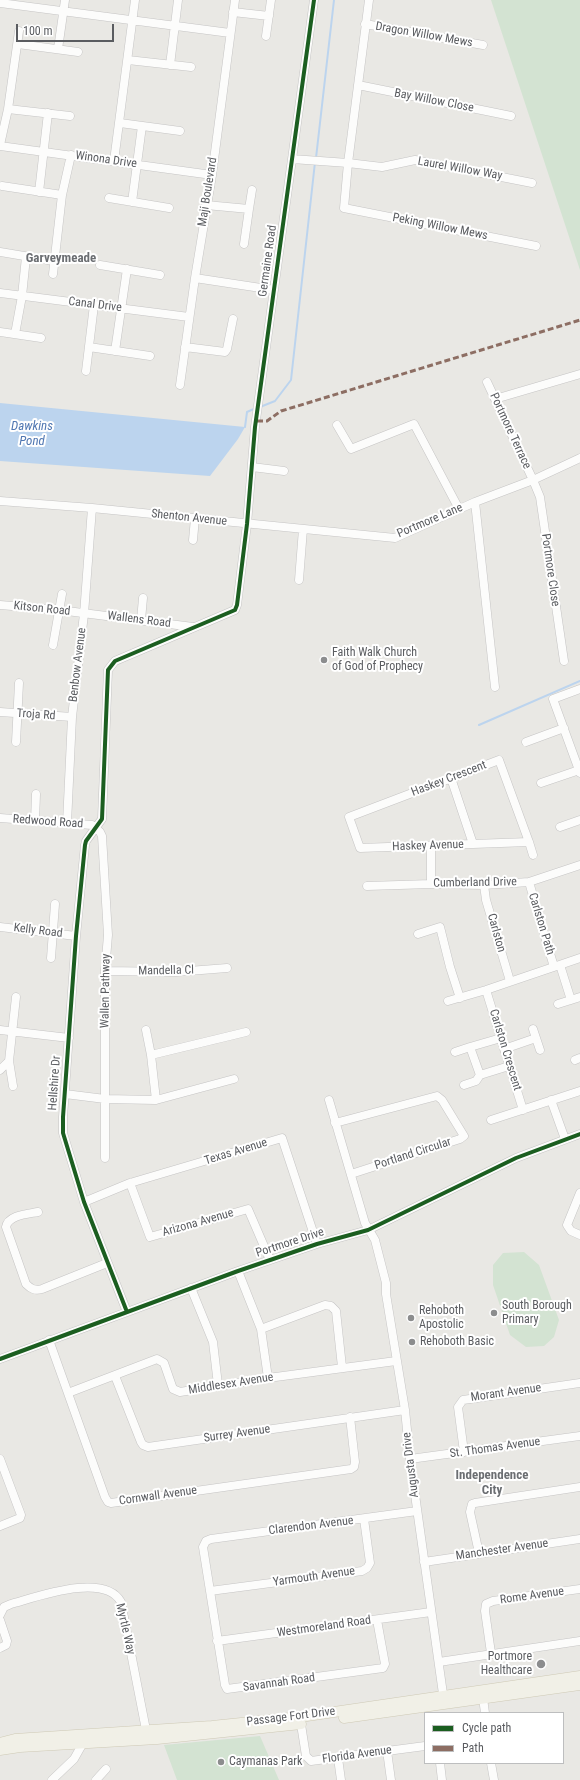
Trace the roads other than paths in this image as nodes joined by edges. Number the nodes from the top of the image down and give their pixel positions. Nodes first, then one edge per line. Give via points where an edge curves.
1 (65, 0) edge
2 (135, 0) edge
3 (178, 0) edge
4 (235, 0) edge
5 (271, 0) edge
6 (314, 0) edge
7 (369, 0) edge
8 (0, 3) edge
9 (64, 12) junction
10 (233, 12) junction
11 (269, 16) junction
12 (132, 21) junction
13 (365, 24) junction
14 (175, 26) junction
15 (19, 31) dead end
16 (230, 33) junction
17 (266, 36) dead end
18 (18, 44) junction
19 (483, 45) dead end
20 (58, 49) junction
21 (78, 52) dead end
22 (128, 60) junction
23 (170, 65) junction
24 (191, 68) dead end
25 (358, 85) junction
26 (8, 109) junction
27 (48, 113) junction
28 (70, 116) dead end
29 (511, 116) dead end
30 (120, 123) junction
31 (142, 126) junction
32 (180, 131) dead end
33 (0, 145) edge
34 (44, 151) junction
35 (71, 155) junction
36 (292, 159) junction
37 (114, 161) junction
38 (348, 162) junction
39 (138, 164) junction
40 (212, 175) junction
41 (532, 183) dead end
42 (2, 186) dead end
43 (252, 190) dead end
44 (39, 192) junction
45 (62, 195) junction
46 (109, 198) dead end
47 (132, 202) junction
48 (206, 206) junction
49 (168, 208) dead end
50 (249, 209) junction
51 (244, 244) dead end
52 (536, 246) dead end
53 (0, 252) edge
54 (26, 257) junction
55 (54, 261) junction
56 (100, 264) dead end
57 (127, 269) junction
58 (53, 274) dead end
59 (160, 275) dead end
60 (195, 278) junction
61 (274, 290) junction
62 (0, 293) edge
63 (22, 296) junction
64 (94, 305) junction
65 (120, 308) junction
66 (189, 317) junction
67 (233, 319) dead end
68 (0, 332) edge
69 (15, 334) junction
70 (41, 338) dead end
71 (185, 346) junction
72 (89, 347) junction
73 (115, 351) junction
74 (150, 356) dead end
75 (86, 371) dead end
76 (580, 374) edge
77 (486, 382) dead end
78 (180, 385) dead end
79 (495, 399) junction
80 (337, 425) dead end
81 (580, 458) edge
82 (252, 467) junction
83 (284, 471) dead end
84 (533, 480) junction
85 (0, 501) edge
86 (475, 502) junction
87 (92, 508) junction
88 (459, 509) junction
89 (194, 518) junction
90 (248, 524) junction
91 (303, 529) junction
92 (193, 540) dead end
93 (299, 580) dead end
94 (62, 594) dead end
95 (143, 598) dead end
96 (0, 605) edge
97 (59, 610) junction
98 (84, 614) junction
99 (141, 620) junction
100 (194, 627) junction
101 (53, 645) dead end
102 (564, 661) dead end
103 (19, 684) dead end
104 (495, 687) dead end
105 (580, 689) edge
106 (0, 712) edge
107 (18, 714) junction
108 (72, 717) junction
109 (564, 728) junction
110 (16, 742) dead end
111 (526, 742) dead end
112 (577, 755) edge
113 (579, 771) edge
114 (451, 778) junction
115 (541, 783) dead end
116 (36, 794) dead end
117 (349, 817) joint
118 (0, 818) edge
119 (580, 820) edge
120 (35, 821) junction
121 (67, 823) junction
122 (96, 827) junction
123 (560, 827) dead end
124 (529, 842) junction
125 (473, 844) junction
126 (431, 846) junction
127 (533, 855) dead end
128 (580, 865) edge
129 (528, 882) junction
130 (431, 884) junction
131 (484, 885) junction
132 (367, 886) dead end
133 (55, 904) dead end
134 (0, 927) edge
135 (54, 933) junction
136 (418, 934) dead end
137 (76, 936) junction
138 (51, 958) dead end
139 (580, 958) edge
140 (557, 966) junction
141 (228, 968) dead end
142 (105, 971) junction
143 (510, 981) junction
144 (486, 990) junction
145 (16, 997) dead end
146 (580, 997) edge
147 (460, 998) junction
148 (571, 1000) junction
149 (448, 1001) dead end
150 (558, 1004) dead end
151 (533, 1029) dead end
152 (0, 1030) edge
153 (146, 1030) dead end
154 (13, 1031) junction
155 (246, 1032) dead end
156 (68, 1038) junction
157 (501, 1038) junction
158 (536, 1038) junction
159 (470, 1047) junction
160 (504, 1049) junction
161 (540, 1050) dead end
162 (455, 1052) dead end
163 (151, 1055) junction
164 (9, 1061) junction
165 (510, 1066) junction
166 (0, 1070) edge
167 (480, 1075) junction
168 (234, 1079) dead end
169 (464, 1085) dead end
170 (13, 1086) dead end
171 (580, 1091) edge
172 (65, 1094) junction
173 (105, 1099) junction
174 (156, 1100) junction
175 (329, 1100) dead end
176 (551, 1100) junction
177 (523, 1110) junction
178 (491, 1120) dead end
179 (335, 1123) junction
180 (580, 1134) edge
181 (565, 1139) junction
182 (105, 1158) dead end
183 (351, 1174) junction
184 (130, 1183) junction
185 (580, 1193) edge
186 (84, 1202) junction
187 (38, 1212) dead end
188 (368, 1230) junction
189 (580, 1235) edge
190 (317, 1244) junction
191 (270, 1260) junction
192 (107, 1263) junction
193 (238, 1271) junction
194 (191, 1288) junction
195 (127, 1312) junction
196 (261, 1329) junction
197 (49, 1340) junction
198 (0, 1360) edge
199 (396, 1360) junction
200 (342, 1367) junction
201 (115, 1376) junction
202 (268, 1378) junction
203 (580, 1383) edge
204 (218, 1385) junction
205 (68, 1393) junction
206 (404, 1410) junction
207 (350, 1417) junction
208 (580, 1436) edge
209 (464, 1452) junction
210 (0, 1459) edge
211 (410, 1459) junction
212 (2, 1470) edge
213 (580, 1487) edge
214 (417, 1511) junction
215 (364, 1519) junction
216 (0, 1526) edge
217 (580, 1539) edge
218 (206, 1541) joint
219 (479, 1553) junction
220 (424, 1562) junction
221 (580, 1589) edge
222 (210, 1591) junction
223 (431, 1612) junction
224 (0, 1615) edge
225 (0, 1620) edge
226 (377, 1620) junction
227 (580, 1640) edge
228 (218, 1642) junction
229 (0, 1648) edge
230 (491, 1653) junction
231 (439, 1662) junction
232 (580, 1676) edge
233 (580, 1685) edge
234 (483, 1698) junction
235 (444, 1700) junction
236 (485, 1712) edge
237 (300, 1720) junction
238 (147, 1735) junction
239 (0, 1743) edge
240 (83, 1743) junction
241 (424, 1746) edge
242 (0, 1750) edge
243 (386, 1751) junction
244 (338, 1758) junction
245 (440, 1764) edge
246 (491, 1764) edge
247 (106, 1769) dead end
248 (52, 1780) edge
249 (96, 1780) edge
250 (341, 1780) edge
251 (391, 1780) edge
252 (442, 1780) edge
253 (494, 1780) edge

1 - 9 street
2 - 12 street
3 - 14 street
4 - 10 street, Maji Boulevard
5 - 11 street
6 - 36 street, Germaine Road
7 - 13 street
8 - 9 street
9 - 12 street
9 - 20 street
10 - 11 street
10 - 16 street, Maji Boulevard
11 - 17 street
12 - 14 street
12 - 22 street
13 - 19 street, Dragon Willow Mews
13 - 25 street
14 - 16 street
14 - 23 street
15 - 18 street
16 - 40 street, Maji Boulevard
18 - 20 street
18 - 26 street
20 - 21 street
22 - 23 street
22 - 30 street
23 - 24 street
25 - 29 street, Bay Willow Close
25 - 38 street
26 - 27 street
26 - 33 street
27 - 28 street
27 - 34 street
30 - 31 street
30 - 37 street
31 - 32 street
31 - 39 street
33 - 34 street, Winona Drive
34 - 35 street, Winona Drive
34 - 44 street
35 - 37 street, Winona Drive
35 - 45 street
36 - 38 street, Laurel Willow Way
36 - 61 street, Germaine Road
37 - 39 street, Winona Drive
38 - 41 street, Laurel Willow Way via 382,167 415,160
38 - 52 street, Peking Willow Mews via 344,208
39 - 40 street, Winona Drive
39 - 47 street
40 - 48 street, Maji Boulevard
42 - 44 street
43 - 50 street
44 - 45 street
45 - 55 street
46 - 47 street
47 - 49 street
48 - 50 street
48 - 60 street, Maji Boulevard
50 - 51 street
53 - 54 street
54 - 55 street
54 - 63 street
55 - 58 street
56 - 57 street
57 - 59 street
57 - 65 street
60 - 61 street
60 - 66 street, Maji Boulevard
61 - 82 street, Germaine Road
62 - 63 street, Canal Drive
63 - 64 street, Canal Drive
63 - 69 street
64 - 65 street, Canal Drive
64 - 72 street
65 - 66 street, Canal Drive
65 - 73 street
66 - 71 street, Maji Boulevard
67 - 71 street via 225,352
68 - 69 street
69 - 70 street
71 - 78 street, Maji Boulevard
72 - 73 street
72 - 75 street
73 - 74 street
76 - 79 street
77 - 79 street, Portmore Terrace
79 - 84 street, Portmore Terrace
80 - 88 street via 351,449 414,424
81 - 84 street, Portmore Lane
82 - 83 street
82 - 90 street, Germaine Road
84 - 86 street, Portmore Lane
84 - 102 street, Portmore Close via 540,497
85 - 87 street, Shenton Avenue
86 - 88 street, Portmore Lane
86 - 104 street
87 - 89 street, Shenton Avenue
87 - 98 street, Benbow Avenue
88 - 91 street, Portmore Lane via 395,538
89 - 90 street, Shenton Avenue
89 - 92 street
90 - 91 street, Portmore Lane
90 - 100 street via 235,610
91 - 93 street
94 - 97 street
95 - 99 street
96 - 97 street, Kitson Road
97 - 98 street, Kitson Road
97 - 101 street
98 - 99 street, Wallens Road
98 - 108 street, Benbow Avenue
99 - 100 street, Wallens Road
100 - 122 street via 115,661 108,670 102,819
103 - 107 street
105 - 109 street via 553,699
106 - 107 street, Troja Rd
107 - 108 street, Troja Rd
107 - 110 street
108 - 121 street, Benbow Avenue
109 - 111 street
109 - 112 street
112 - 113 street
113 - 115 street
114 - 117 street, Haskey Crescent
114 - 124 street, Haskey Crescent via 499,760
114 - 125 street
116 - 120 street
117 - 126 street, Haskey Avenue via 360,848
118 - 120 street, Redwood Road
119 - 123 street
120 - 121 street, Redwood Road
121 - 122 street, Redwood Road
122 - 137 street, Hellshire Dr via 85,846
122 - 142 street, Wallen Pathway via 102,836 103,851 108,935
124 - 125 street, Haskey Avenue
124 - 127 street, Haskey Crescent
125 - 126 street, Haskey Avenue
126 - 130 street
128 - 129 street, Cumberland Drive
129 - 131 street, Cumberland Drive
129 - 140 street, Carlston Path
130 - 131 street, Cumberland Drive
130 - 132 street, Cumberland Drive
131 - 143 street, Carlston
133 - 135 street
134 - 135 street, Kelly Road
135 - 137 street, Kelly Road
135 - 138 street
136 - 147 street via 440,927
137 - 156 street, Hellshire Dr
139 - 140 street
140 - 143 street
140 - 148 street, Carlston Path
141 - 142 street, Mandella Cl via 176,972
142 - 173 street, Wallen Pathway
143 - 144 street
144 - 147 street
144 - 157 street, Carlston Crescent
145 - 154 street
146 - 148 street
147 - 149 street
148 - 150 street
151 - 158 street
152 - 154 street
153 - 163 street
154 - 156 street
154 - 164 street
155 - 163 street
156 - 172 street, Hellshire Dr
157 - 159 street
157 - 160 street, Carlston Crescent
158 - 160 street
158 - 161 street
159 - 162 street
159 - 167 street
160 - 165 street, Carlston Crescent
163 - 174 street
164 - 166 street
164 - 170 street
165 - 167 street
165 - 177 street, Carlston Crescent
167 - 169 street via 476,1081
168 - 174 street
171 - 176 street
172 - 173 street
172 - 186 street, Hellshire Dr via 64,1133
173 - 174 street
173 - 182 street, Wallen Pathway
175 - 179 street, Augusta Drive
176 - 177 street
176 - 181 street
177 - 178 street
179 - 183 street, Augusta Drive
179 - 183 street, Portland Circular via 437,1096 464,1136
180 - 181 street, Portmore Drive
181 - 188 street, Portmore Drive via 516,1158
183 - 188 street, Augusta Drive
184 - 186 street, Texas Avenue
184 - 190 street, Texas Avenue via 282,1138
184 - 191 street, Arizona Avenue via 150,1237 248,1209
185 - 189 street via 567,1225 571,1231
186 - 192 street, Hellshire Dr
187 - 192 street via 11,1218 6,1226 29,1287 42,1289
188 - 190 street, Portmore Drive
188 - 199 street, Augusta Drive via 375,1240 386,1283
190 - 191 street, Portmore Drive
191 - 193 street, Portmore Drive
192 - 195 street, Hellshire Dr
193 - 194 street, Portmore Drive
193 - 196 street
194 - 195 street, Portmore Drive
194 - 204 street via 213,1342
195 - 197 street, Portmore Drive
196 - 200 street via 325,1305 331,1306 336,1311
196 - 202 street
197 - 198 street, Portmore Drive
197 - 205 street, Cornwall Avenue
199 - 200 street, Middlesex Avenue
199 - 206 street, Augusta Drive
200 - 202 street, Middlesex Avenue
201 - 204 street, Middlesex Avenue via 158,1359 164,1363 176,1391
201 - 205 street, Middlesex Avenue
201 - 207 street, Surrey Avenue via 141,1442 145,1446
202 - 204 street, Middlesex Avenue
203 - 209 street, Morant Avenue via 463,1400 458,1407
205 - 207 street, Cornwall Avenue via 105,1497 111,1503 351,1469 355,1462
206 - 207 street, Surrey Avenue
206 - 211 street, Augusta Drive
208 - 209 street, St. Thomas Avenue
209 - 211 street, St. Thomas Avenue
210 - 212 street
211 - 214 street, Augusta Drive
212 - 216 street via 21,1515 20,1518
213 - 219 street via 478,1501 472,1504 470,1512
214 - 215 street, Clarendon Avenue
214 - 220 street, Augusta Drive
215 - 218 street, Clarendon Avenue
215 - 222 street, Yarmouth Avenue via 370,1563 367,1568 355,1572
217 - 219 street, Manchester Avenue
218 - 222 street, Savannah Road via 203,1547
219 - 220 street, Manchester Avenue
220 - 223 street, Augusta Drive
221 - 230 street, Rome Avenue via 486,1604
222 - 228 street, Savannah Road
223 - 226 street, Westmoreland Road
223 - 231 street, Augusta Drive
224 - 238 street, Myrtle Way via 4,1607 10,1604 71,1589 104,1589 117,1595 121,1602
225 - 229 street via 7,1640 6,1645
226 - 228 street, Westmoreland Road
226 - 228 street, Savannah Road via 385,1664 383,1668 370,1671 227,1689
227 - 230 street
230 - 231 street
231 - 235 street, Augusta Drive
232 - 235 main road, Passage Fort Drive
233 - 234 main road, Passage Fort Drive
234 - 235 main road, Passage Fort Drive
234 - 236 street
235 - 237 main road, Passage Fort Drive
237 - 238 main road, Passage Fort Drive
237 - 244 street, Florida Avenue via 306,1756 309,1760
238 - 239 main road, Passage Fort Drive via 15,1740
238 - 240 main road, Passage Fort Drive
240 - 242 main road, Passage Fort Drive
240 - 248 street via 74,1759
241 - 243 street, Florida Avenue
243 - 244 street, Florida Avenue
243 - 251 street
244 - 250 street
245 - 252 street
246 - 253 street
247 - 249 street

